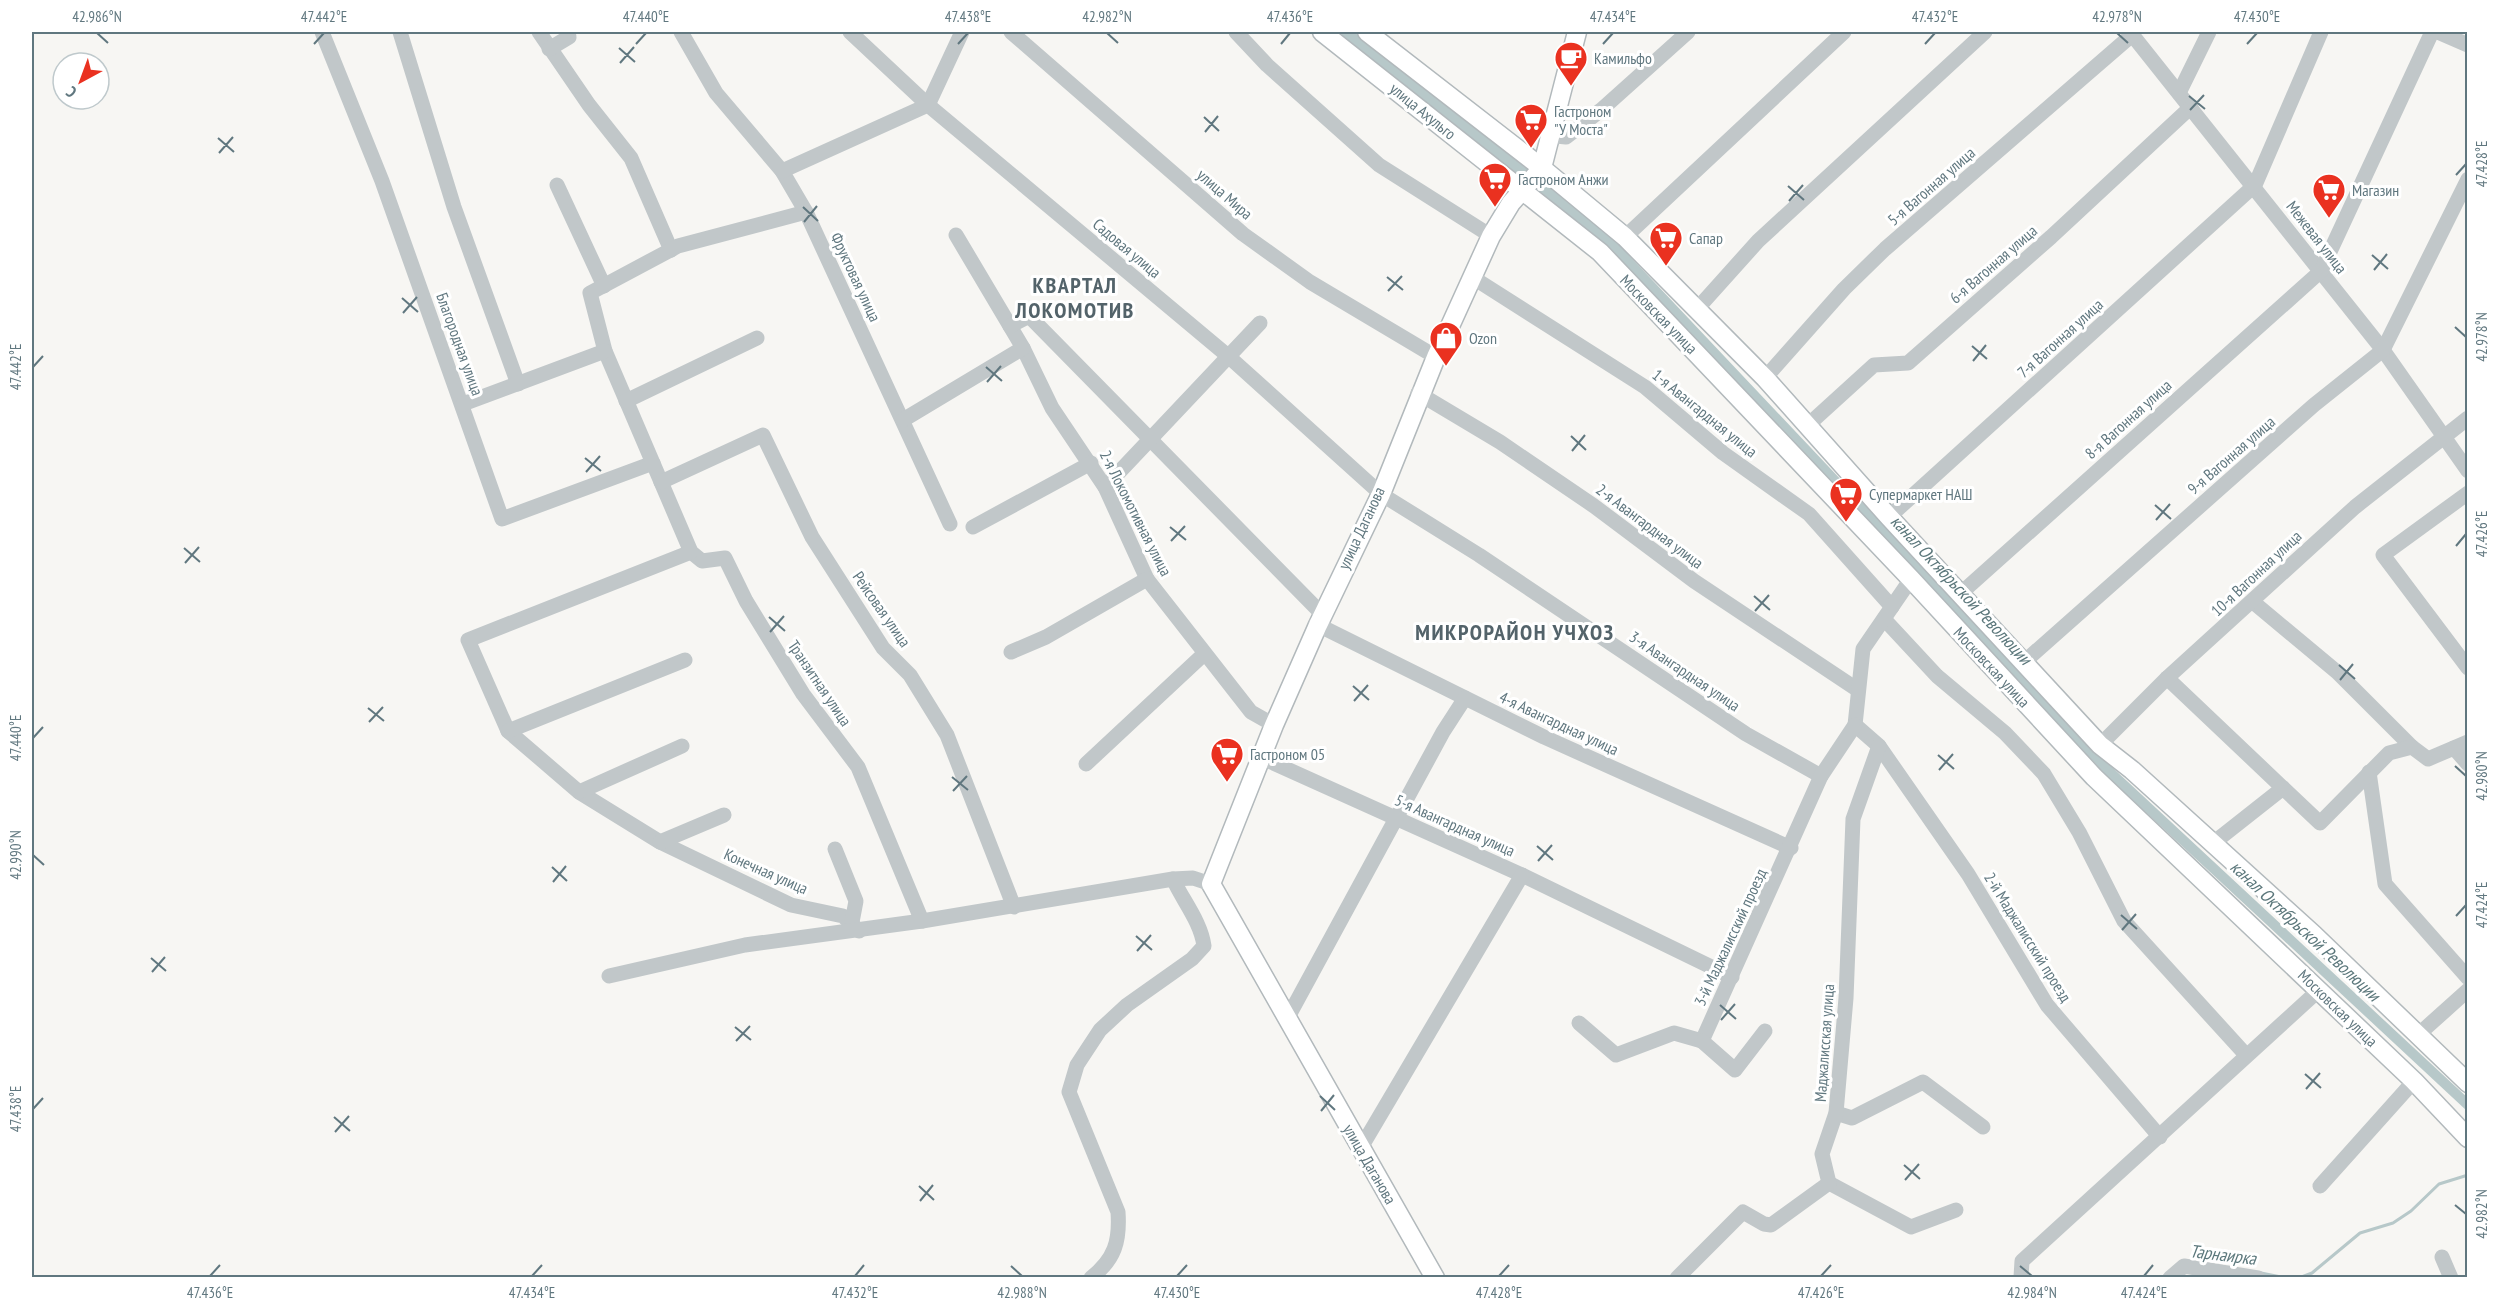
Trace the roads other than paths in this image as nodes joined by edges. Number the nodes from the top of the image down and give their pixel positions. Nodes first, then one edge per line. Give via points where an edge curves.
1 (322, 32) edge
2 (400, 32) edge
3 (538, 32) edge
4 (568, 32) edge
5 (681, 32) edge
6 (850, 32) edge
7 (962, 32) edge
8 (1011, 32) edge
9 (1236, 32) edge
10 (1322, 32) edge
11 (1367, 32) edge
12 (1575, 32) edge
13 (1688, 32) edge
14 (1844, 32) edge
15 (1985, 32) edge
16 (2209, 32) edge
17 (2321, 32) edge
18 (2432, 32) edge
19 (2438, 32) edge
20 (2131, 33) edge
21 (2462, 39) edge
22 (549, 49) junction
23 (2179, 93) junction
24 (928, 105) junction
25 (2191, 107) junction
26 (1548, 135) junction
27 (1540, 166) junction
28 (782, 171) junction
29 (2468, 179) edge
30 (556, 185) dead end
31 (2254, 185) junction
32 (1521, 190) junction
33 (806, 212) junction
34 (956, 235) dead end
35 (1490, 235) junction
36 (1625, 237) junction
37 (671, 250) junction
38 (2321, 272) junction
39 (1473, 277) junction
40 (597, 290) junction
41 (1697, 309) junction
42 (1260, 323) dead end
43 (1010, 326) junction
44 (757, 338) dead end
45 (1023, 348) junction
46 (2383, 350) junction
47 (605, 351) junction
48 (1228, 356) junction
49 (1435, 356) junction
50 (1765, 378) junction
51 (518, 384) junction
52 (1419, 393) junction
53 (626, 401) junction
54 (463, 404) junction
55 (2468, 418) edge
56 (903, 420) junction
57 (1808, 425) junction
58 (2443, 436) junction
59 (1149, 440) junction
60 (653, 463) junction
61 (1091, 464) junction
62 (2466, 465) edge
63 (661, 482) junction
64 (1105, 487) junction
65 (1379, 492) junction
66 (2468, 493) edge
67 (1889, 517) junction
68 (950, 524) dead end
69 (973, 527) dead end
70 (691, 552) junction
71 (1148, 579) junction
72 (1911, 579) junction
73 (1960, 594) junction
74 (2253, 602) junction
75 (1888, 613) junction
76 (1320, 619) junction
77 (1011, 652) dead end
78 (1204, 654) junction
79 (685, 660) dead end
80 (2024, 662) junction
81 (2468, 668) edge
82 (2167, 678) junction
83 (1858, 690) junction
84 (1465, 698) junction
85 (1273, 724) junction
86 (1855, 725) junction
87 (508, 731) junction
88 (2100, 745) junction
89 (2461, 745) edge
90 (682, 746) dead end
91 (1879, 746) junction
92 (2412, 747) junction
93 (1260, 757) junction
94 (1086, 764) dead end
95 (2468, 764) edge
96 (2369, 772) junction
97 (1821, 776) junction
98 (2283, 789) junction
99 (579, 792) junction
100 (724, 815) dead end
101 (1398, 819) junction
102 (660, 842) junction
103 (2212, 844) junction
104 (1791, 848) junction
105 (835, 849) dead end
106 (1522, 875) junction
107 (1173, 879) junction
108 (1209, 884) junction
109 (1014, 907) junction
110 (922, 921) junction
111 (855, 926) junction
112 (609, 976) dead end
113 (1732, 977) junction
114 (2468, 978) edge
115 (2319, 990) junction
116 (2468, 990) edge
117 (1286, 1020) junction
118 (1579, 1023) dead end
119 (1765, 1031) dead end
120 (2419, 1034) junction
121 (1702, 1041) junction
122 (2246, 1055) junction
123 (2414, 1081) junction
124 (2468, 1083) edge
125 (1836, 1113) junction
126 (1983, 1127) dead end
127 (2160, 1137) junction
128 (2468, 1138) edge
129 (1360, 1150) junction
130 (1829, 1183) junction
131 (2320, 1186) dead end
132 (1956, 1210) dead end
133 (2442, 1257) dead end
134 (2021, 1277) edge
135 (1091, 1278) edge
136 (1433, 1278) edge
137 (1677, 1278) edge
138 (2170, 1278) edge
139 (2258, 1278) edge
140 (2451, 1278) edge

1 - 54 street, Благородная улица via 382,181
2 - 51 street via 454,207
3 - 22 street
4 - 22 street via 569,38
5 - 28 street, Фруктовая улица via 716,93
6 - 24 street, Садовая улица
7 - 24 street
8 - 49 street, улица Мира via 1243,234 1310,282
9 - 35 street via 1379,165
10 - 32 main road, улица Ахульго
11 - 27 main road
12 - 26 main road, улица Даганова
13 - 26 street via 1566,137
14 - 36 street
15 - 41 street via 1758,241
16 - 23 street
17 - 31 street
18 - 38 street
19 - 21 street
20 - 23 street, Межевая улица
20 - 50 street, 5-я Вагонная улица via 1886,249 1844,289
22 - 37 street via 631,158
23 - 25 street, Межевая улица
24 - 28 street
24 - 48 street, Садовая улица
25 - 31 street, Межевая улица
25 - 57 street, 6-я Вагонная улица via 1908,363 1874,365
26 - 27 main road, улица Даганова
27 - 32 main road, улица Даганова
27 - 36 main road
28 - 33 street, Фруктовая улица
29 - 46 street
30 - 40 street
31 - 38 street, Межевая улица
31 - 67 street, 7-я Вагонная улица
32 - 35 main road, улица Даганова via 1508,200
32 - 72 main road, Московская улица via 1600,252
33 - 37 street
33 - 56 street, Фруктовая улица
34 - 43 street, 2-я Локомотивная улица
35 - 39 main road, улица Даганова
36 - 41 main road
37 - 40 street
38 - 46 street, Межевая улица
38 - 73 street, 8-я Вагонная улица
39 - 49 main road, улица Даганова
39 - 75 street, 1-я Авангардная улица via 1645,387 1723,453 1809,514
40 - 47 street
41 - 50 main road
42 - 48 street
43 - 45 street, 2-я Локомотивная улица
43 - 59 street, 4-я Авангардная улица via 1029,316
44 - 53 street
45 - 56 street
45 - 61 street, 2-я Локомотивная улица via 1052,408
46 - 58 street, Межевая улица
46 - 80 street, 9-я Вагонная улица via 2314,405
47 - 51 street
47 - 53 street
48 - 59 street
48 - 65 street, Садовая улица
49 - 52 main road, улица Даганова
50 - 57 main road
51 - 54 street
52 - 65 main road, улица Даганова
52 - 83 street, 2-я Авангардная улица via 1509,448 1694,581
53 - 60 street
54 - 60 street, Благородная улица via 502,519
55 - 58 street, 10-я Вагонная улица
56 - 68 street, Фруктовая улица
57 - 67 main road
58 - 62 street, Межевая улица
58 - 74 street, 10-я Вагонная улица via 2355,507
59 - 64 street
59 - 76 street, 4-я Авангардная улица
60 - 63 street
61 - 64 street, 2-я Локомотивная улица
61 - 69 street
63 - 70 street
63 - 109 street, Рейсовая улица via 763,435 813,537 883,648 910,675 947,735
64 - 71 street, 2-я Локомотивная улица
65 - 76 main road, улица Даганова
65 - 97 street, 3-я Авангардная улица via 1746,734
66 - 81 street via 2383,555
67 - 73 main road
70 - 87 street, Конечная улица via 468,640
70 - 110 street, Транзитная улица via 702,561 725,558 746,601 803,694 858,767
71 - 77 street via 1046,637
71 - 78 street, 2-я Локомотивная улица
72 - 75 street
72 - 115 main road, Московская улица via 2094,777
73 - 80 main road
74 - 82 street, 10-я Вагонная улица
74 - 92 street via 2337,672
75 - 83 street via 1863,649
75 - 122 street, 1-я Авангардная улица via 1936,676 2005,733 2044,774 2079,831 2124,921
76 - 84 street, 4-я Авангардная улица
76 - 85 main road, улица Даганова
78 - 85 street, 2-я Локомотивная улица via 1251,712
78 - 94 street
79 - 87 street
80 - 88 main road
82 - 88 street, 10-я Вагонная улица
82 - 98 street
83 - 86 street
84 - 101 street
84 - 104 street, 4-я Авангардная улица
85 - 93 main road, улица Даганова
86 - 91 street, 2-й Маджалисский проезд
86 - 97 street, 3-й Маджалисский проезд
87 - 99 street, Конечная улица
88 - 103 main road
89 - 92 street via 2428,759
89 - 95 street
90 - 99 street
91 - 125 street, Маджалисская улица via 1853,819 1846,998
91 - 127 street, 2-й Маджалисский проезд via 1968,874 2046,1005
92 - 96 street via 2389,753
93 - 101 street, 5-я Авангардная улица
93 - 108 main road, улица Даганова
96 - 98 street via 2320,823
96 - 114 street via 2385,884
97 - 104 street, 3-й Маджалисский проезд
98 - 103 street
99 - 102 street, Конечная улица
100 - 102 street
101 - 106 street, 5-я Авангардная улица
101 - 117 street
102 - 111 street, Конечная улица via 791,905 843,916
103 - 120 main road
104 - 113 street, 3-й Маджалисский проезд
105 - 111 street via 856,901
106 - 113 street, 5-я Авангардная улица
106 - 129 street
107 - 108 street, Конечная улица via 1193,878
107 - 109 street, Конечная улица
107 - 135 street via 1186,908 1202,930 1204,946 1100,1030 1077,1065 1069,1092 1118,1212 1116,1250
108 - 117 main road, улица Даганова
109 - 110 street, Конечная улица
110 - 111 street, Конечная улица
111 - 112 street via 745,945
113 - 121 street, 3-й Маджалисский проезд
115 - 122 street
115 - 123 main road, Московская улица
116 - 120 street
117 - 129 main road, улица Даганова
118 - 121 street via 1616,1055 1674,1033
119 - 121 street via 1735,1070
120 - 124 main road
122 - 127 street
123 - 128 main road, Московская улица
123 - 131 street
125 - 126 street via 1852,1118 1923,1082
125 - 130 street, Маджалисская улица via 1822,1154
127 - 134 street via 2022,1261
129 - 136 main road, улица Даганова
130 - 132 street via 1911,1227
130 - 137 street via 1771,1225 1743,1212
133 - 140 street
138 - 139 street via 2184,1266

